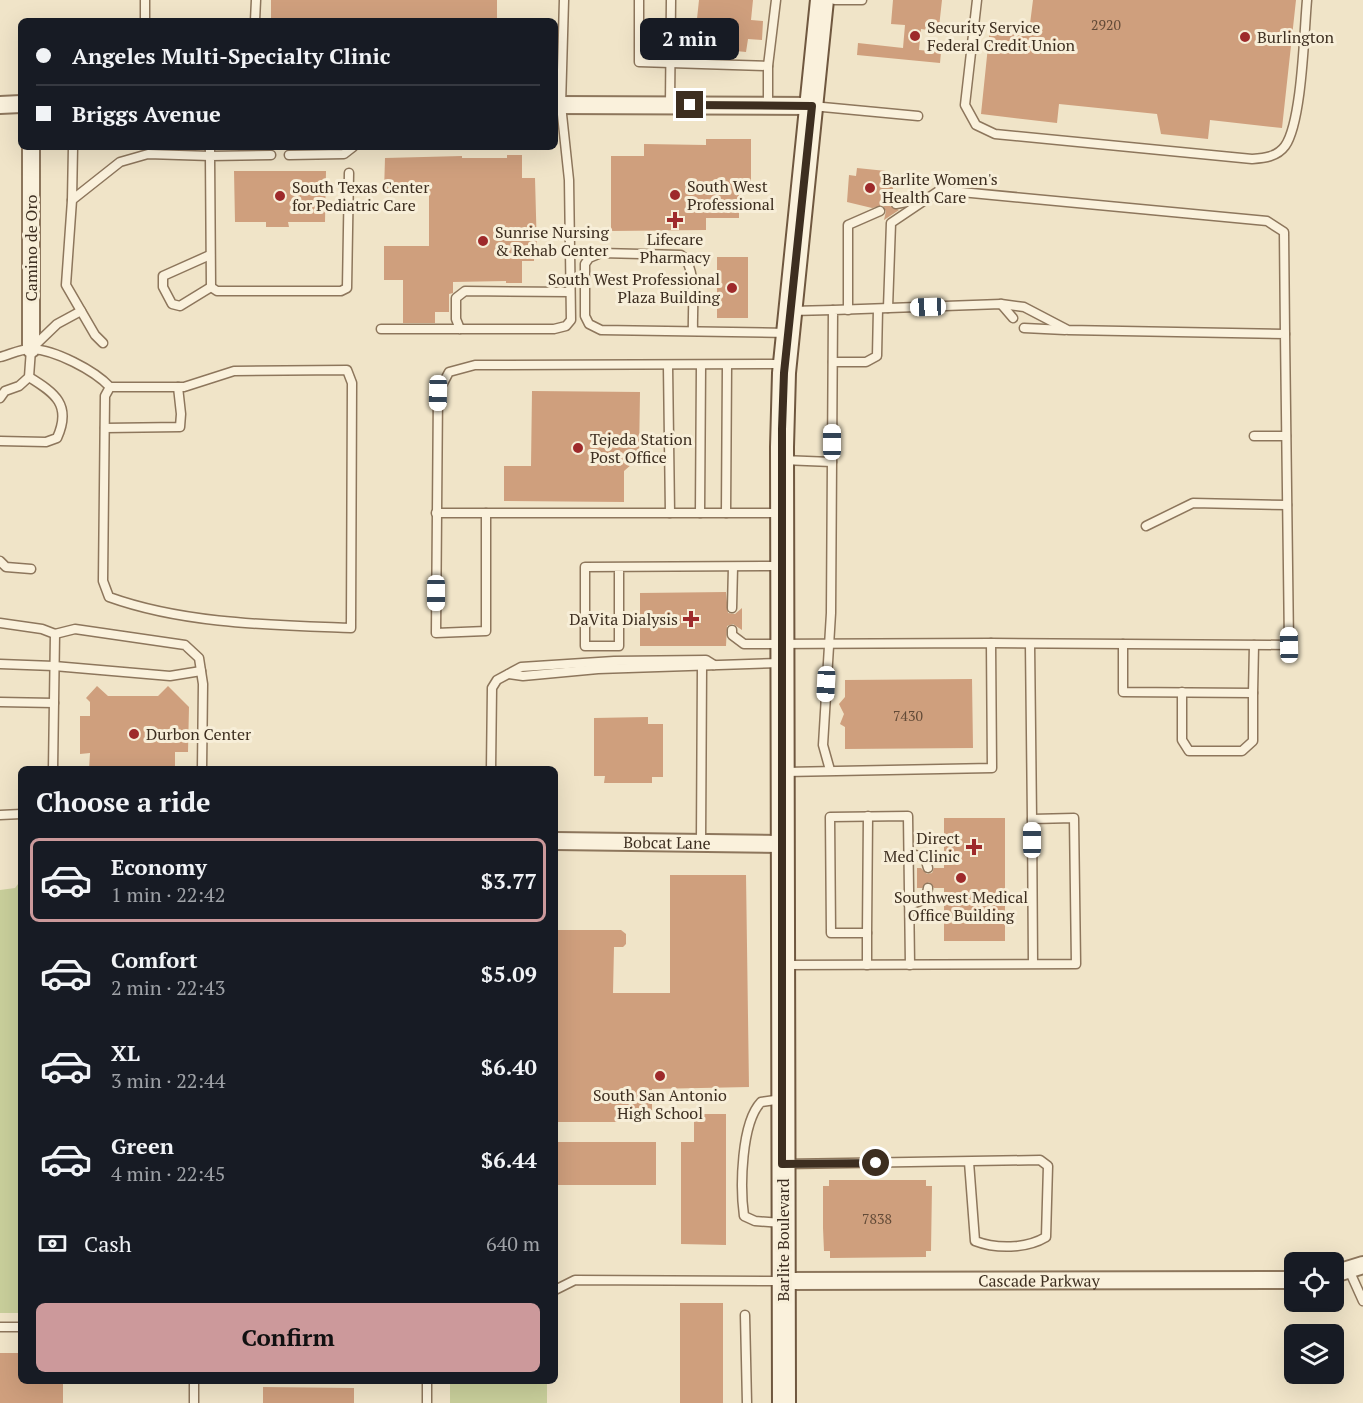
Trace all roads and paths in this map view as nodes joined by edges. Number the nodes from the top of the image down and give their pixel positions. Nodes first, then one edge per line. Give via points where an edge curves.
1 (145, 0) edge
2 (256, 0) edge
3 (564, 0) edge
4 (639, 0) edge
5 (671, 0) edge
6 (776, 0) edge
7 (822, 0) edge
8 (835, 0) edge
9 (862, 0) edge
10 (977, 0) edge
11 (1307, 0) edge
12 (145, 18) edge
13 (255, 18) edge
14 (559, 62) edge
15 (670, 64) junction
16 (768, 66) junction
17 (558, 105) edge
18 (670, 105) junction
19 (768, 105) junction
20 (812, 106) junction
21 (918, 116) dead end
22 (31, 150) edge
23 (73, 150) edge
24 (349, 150) edge
25 (210, 151) edge
26 (271, 155) dead end
27 (289, 155) dead end
28 (349, 173) dead end
29 (927, 199) junction
30 (72, 200) junction
31 (896, 204) dead end
32 (880, 211) dead end
33 (210, 255) junction
34 (211, 287) junction
35 (570, 292) junction
36 (1001, 304) junction
37 (888, 308) junction
38 (878, 309) junction
39 (833, 310) junction
40 (848, 310) junction
41 (81, 311) junction
42 (1014, 318) dead end
43 (789, 322) junction
44 (1024, 328) dead end
45 (381, 329) dead end
46 (460, 329) junction
47 (1068, 330) junction
48 (693, 331) junction
49 (1285, 334) junction
50 (103, 343) dead end
51 (31, 349) junction
52 (0, 357) edge
53 (833, 363) junction
54 (785, 364) junction
55 (669, 366) junction
56 (701, 366) junction
57 (727, 366) junction
58 (29, 377) junction
59 (110, 387) junction
60 (178, 387) junction
61 (0, 398) edge
62 (105, 428) junction
63 (1254, 436) dead end
64 (1286, 436) junction
65 (0, 441) edge
66 (782, 460) junction
67 (832, 462) junction
68 (1287, 504) junction
69 (436, 513) junction
70 (486, 513) junction
71 (670, 513) junction
72 (700, 513) junction
73 (726, 513) junction
74 (782, 513) junction
75 (1146, 526) dead end
76 (0, 561) edge
77 (782, 566) junction
78 (619, 567) junction
79 (733, 567) junction
80 (31, 569) dead end
81 (732, 608) dead end
82 (0, 622) edge
83 (732, 630) dead end
84 (55, 634) junction
85 (827, 644) junction
86 (991, 644) junction
87 (1030, 644) junction
88 (1123, 644) junction
89 (1254, 645) junction
90 (782, 654) junction
91 (0, 664) edge
92 (714, 665) junction
93 (54, 666) junction
94 (702, 667) junction
95 (201, 671) junction
96 (509, 674) junction
97 (1182, 692) junction
98 (1253, 693) junction
99 (0, 702) edge
100 (54, 703) junction
101 (53, 766) edge
102 (202, 766) edge
103 (492, 766) edge
104 (830, 770) junction
105 (782, 772) junction
106 (18, 814) edge
107 (0, 815) edge
108 (868, 816) junction
109 (1032, 819) junction
110 (558, 841) edge
111 (701, 842) junction
112 (781, 844) junction
113 (909, 853) junction
114 (928, 868) dead end
115 (928, 888) dead end
116 (909, 905) junction
117 (867, 933) junction
118 (1033, 964) junction
119 (783, 965) junction
120 (867, 965) junction
121 (910, 965) junction
122 (783, 1100) junction
123 (969, 1162) junction
124 (782, 1164) junction
125 (783, 1223) junction
126 (1349, 1270) edge
127 (1284, 1280) edge
128 (784, 1281) junction
129 (558, 1288) edge
130 (1363, 1301) edge
131 (745, 1315) dead end
132 (0, 1327) edge
133 (18, 1327) edge
134 (194, 1384) edge
135 (428, 1384) edge
136 (194, 1403) edge
137 (427, 1403) edge
138 (747, 1403) edge
139 (784, 1403) edge

1 - 12 lane
2 - 13 lane
3 - 14 lane
4 - 15 lane via 639,62
5 - 15 lane
6 - 16 lane
7 - 20 street, Barlite Boulevard
8 - 9 lane
10 - 11 lane via 965,105 976,125 995,134 1252,159 1270,157 1285,147 1294,125
14 - 17 lane
15 - 16 lane
15 - 18 lane
16 - 19 lane
17 - 18 street
17 - 35 lane via 569,180
18 - 19 street
19 - 20 street
20 - 21 lane
20 - 43 street, Barlite Boulevard
22 - 51 street, Camino de Oro
23 - 30 lane
24 - 27 lane via 344,154
25 - 26 lane
25 - 30 lane via 148,154 120,162
25 - 33 lane
28 - 34 lane via 346,288 217,291
29 - 31 lane
29 - 37 lane via 891,223
29 - 49 lane via 940,190 1267,221 1284,232
30 - 41 lane via 66,285
32 - 40 lane via 848,225
33 - 34 lane
33 - 34 lane via 163,276 163,287 172,304 180,306
35 - 46 lane via 571,320 566,326
35 - 46 lane via 465,291 456,298
36 - 37 lane
36 - 42 lane
36 - 47 lane via 1024,307
37 - 38 lane
38 - 40 lane
38 - 53 lane via 877,356 866,363
39 - 40 lane
39 - 43 lane
39 - 53 lane
41 - 50 lane
41 - 51 lane via 57,324
43 - 48 lane
43 - 54 street, Barlite Boulevard
44 - 47 lane
45 - 46 lane
47 - 49 lane
48 - 48 lane via 595,328 585,316 585,264 601,253 681,255 692,269
49 - 64 lane
51 - 52 lane
51 - 58 lane
51 - 59 lane via 66,358
53 - 67 lane
54 - 57 lane
54 - 66 street, Barlite Boulevard
55 - 56 lane
55 - 69 lane via 476,365 449,372 438,393
55 - 71 lane
56 - 57 lane
56 - 72 lane
57 - 73 lane
58 - 61 lane
58 - 65 lane via 56,394 61,403 62,427 57,438 46,442
59 - 60 lane
59 - 62 lane via 105,396
60 - 62 lane via 180,427
60 - 62 lane via 234,371 347,370 352,383 351,628 202,617 109,597 103,581
63 - 64 lane
64 - 68 lane
66 - 67 lane
66 - 74 street, Barlite Boulevard
67 - 85 lane via 831,613
68 - 75 lane via 1193,502
68 - 89 lane via 1289,645
69 - 70 lane
69 - 70 lane via 436,633 486,631
70 - 71 lane
71 - 72 lane
72 - 73 lane
73 - 74 lane
74 - 77 street, Barlite Boulevard
76 - 80 lane via 6,567
77 - 79 lane
77 - 90 street, Barlite Boulevard
78 - 78 lane via 585,567 585,646 619,646
78 - 79 lane
79 - 81 lane
82 - 84 lane
83 - 90 lane via 732,635 744,644
84 - 93 lane
84 - 95 lane via 75,629 185,645 199,658
85 - 86 lane
85 - 90 lane
85 - 104 lane via 823,745
86 - 87 lane
86 - 104 lane via 992,768
87 - 88 lane
87 - 109 lane
88 - 89 lane
88 - 97 lane via 1123,692
89 - 98 lane
90 - 92 lane via 756,663
90 - 105 street, Barlite Boulevard
91 - 93 lane
92 - 94 lane
92 - 96 lane via 705,660 614,661 521,667
93 - 95 lane via 170,676
93 - 100 lane
94 - 96 lane
94 - 111 lane
95 - 102 lane
96 - 103 lane via 492,688
97 - 98 lane
97 - 98 lane via 1182,740 1190,751 1242,751 1249,747 1253,741
99 - 100 lane
100 - 101 lane
104 - 105 lane
105 - 112 street, Barlite Boulevard
106 - 107 lane
108 - 113 lane via 908,816
108 - 117 lane
108 - 117 lane via 830,817 831,933
109 - 118 lane
109 - 118 lane via 1074,818 1076,964
110 - 111 street, Bobcat Lane
111 - 112 street, Bobcat Lane
112 - 119 street, Barlite Boulevard
113 - 114 lane via 925,858
113 - 116 lane
115 - 116 lane via 926,898
116 - 121 lane
117 - 120 lane
118 - 121 lane
119 - 120 lane
119 - 122 street, Barlite Boulevard
120 - 121 lane
122 - 124 street, Barlite Boulevard
122 - 125 lane via 761,1102 752,1111 742,1184 744,1216
123 - 123 lane via 1040,1160 1048,1166 1046,1238 1014,1246 988,1246 975,1241
123 - 124 lane
124 - 125 street, Barlite Boulevard
125 - 128 street, Barlite Boulevard
126 - 130 lane
127 - 128 street, Cascade Parkway
128 - 129 lane via 575,1280
128 - 139 street, Barlite Boulevard
131 - 138 lane
132 - 133 lane
134 - 136 lane
135 - 137 lane

